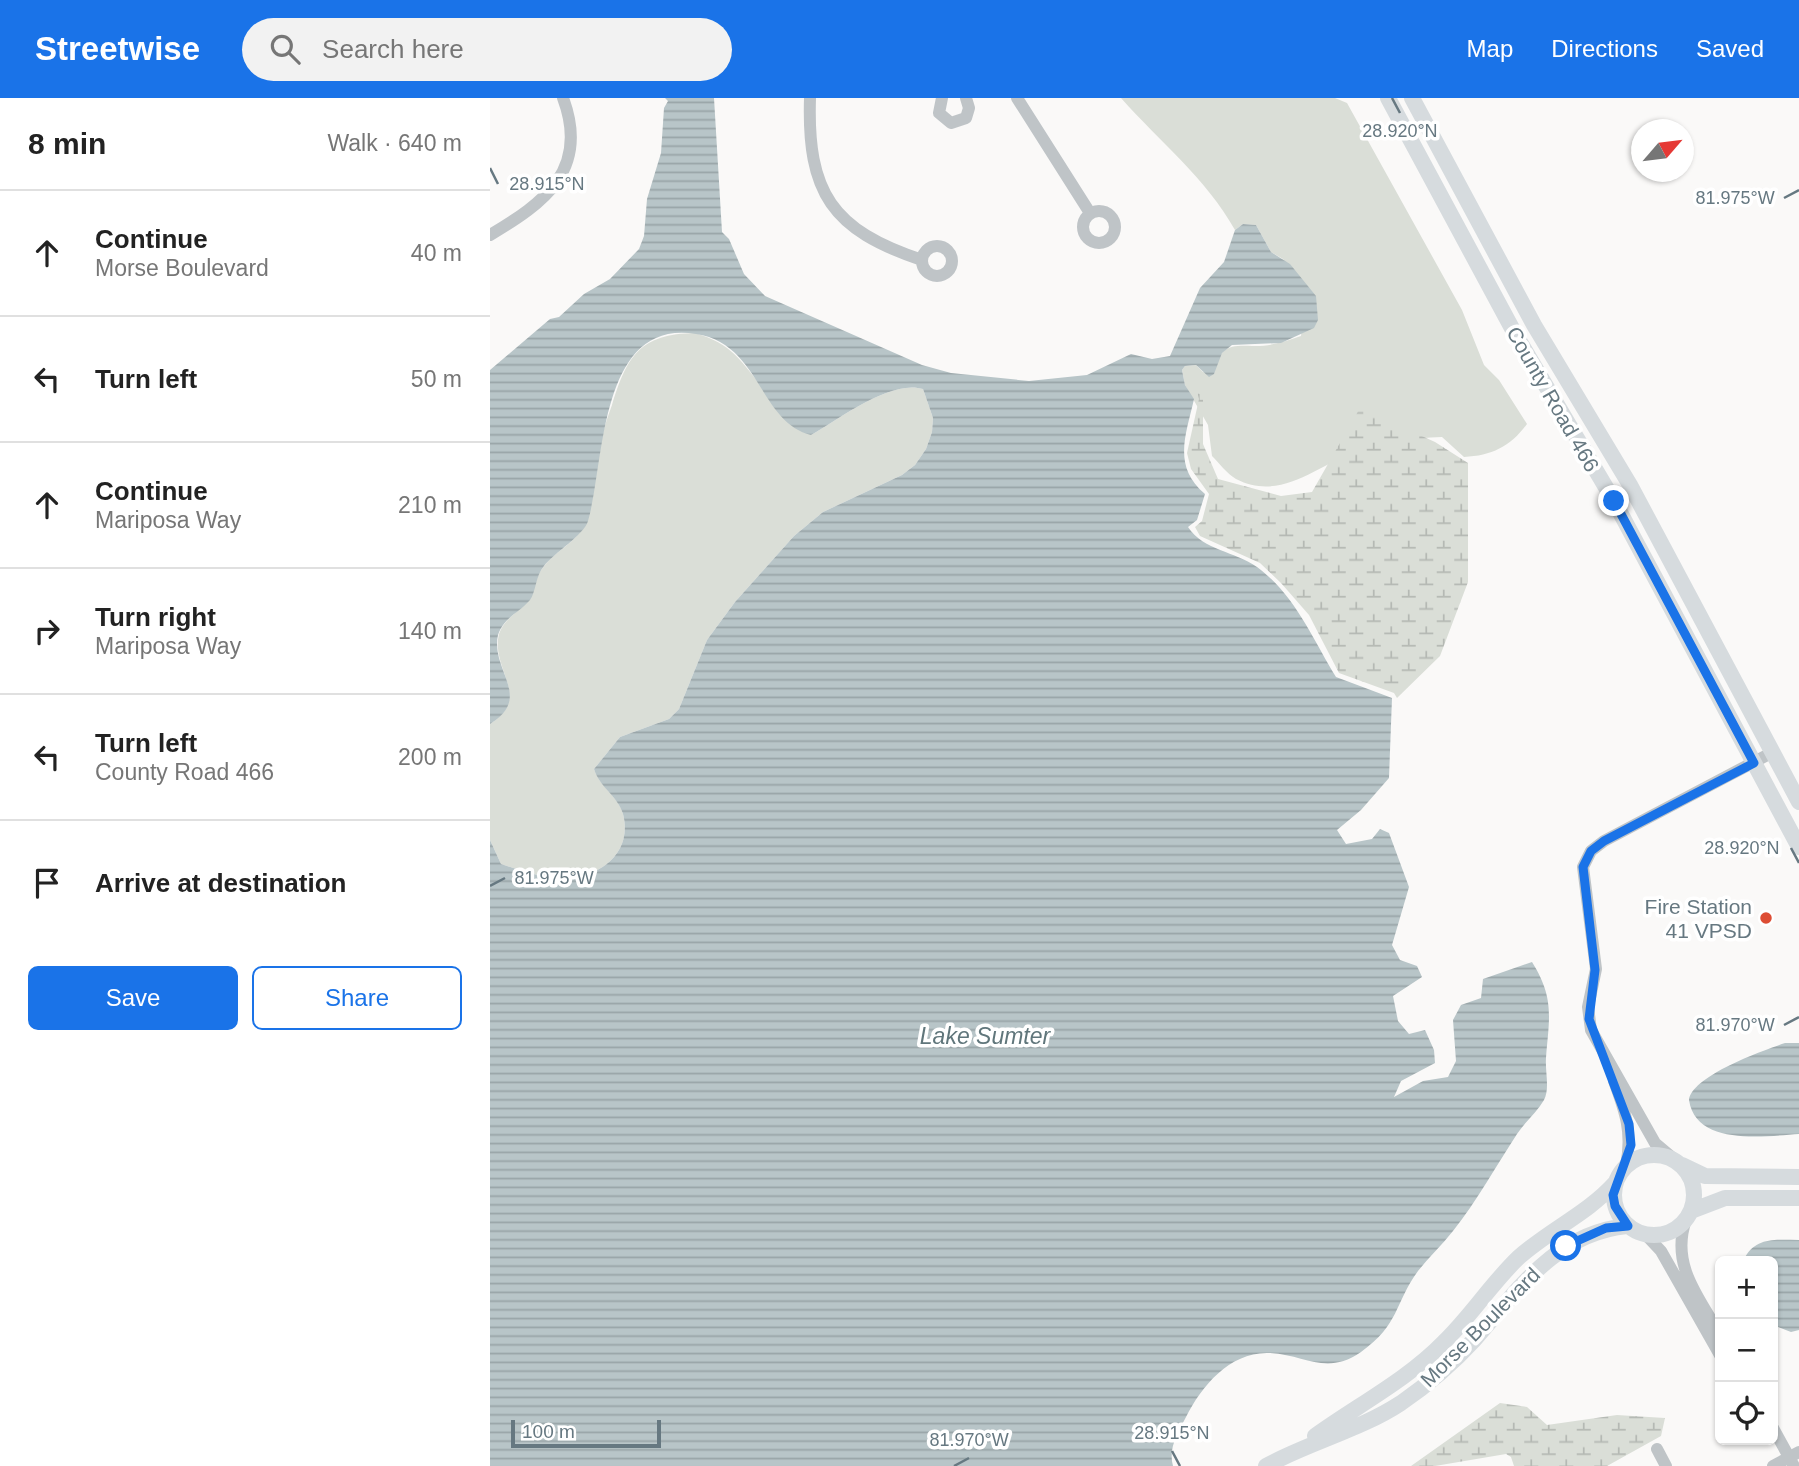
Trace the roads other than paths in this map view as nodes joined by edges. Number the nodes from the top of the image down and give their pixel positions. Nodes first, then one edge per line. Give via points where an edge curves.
1 (563, 98) edge
2 (810, 98) edge
3 (942, 98) edge
4 (1017, 98) edge
5 (1388, 98) edge
6 (1412, 98) edge
7 (972, 99) edge
8 (1090, 213) dead end
9 (490, 235) edge
10 (922, 260) dead end
11 (1773, 752) junction
12 (1754, 763) junction
13 (1799, 802) edge
14 (1799, 847) edge
15 (1604, 1055) junction
16 (1677, 1162) junction
17 (1626, 1165) junction
18 (1799, 1177) edge
19 (1615, 1184) junction
20 (1799, 1198) edge
21 (1689, 1216) junction
22 (1628, 1226) junction
23 (1646, 1235) junction
24 (1715, 1325) edge
25 (1715, 1346) edge
26 (1778, 1437) edge
27 (1657, 1449) dead end
28 (1296, 1450) junction
29 (1794, 1459) edge
30 (1266, 1466) edge
31 (1666, 1466) edge
32 (1773, 1466) edge

1 - 9 street via 570,139 558,179 535,208
2 - 10 street via 814,166 834,209 870,240
3 - 7 street via 939,113 951,123 966,118
4 - 8 street
5 - 12 main road, County Road 466 via 1514,332 1614,501
6 - 11 main road, County Road 466 via 1534,325 1630,485
11 - 12 street
11 - 13 main road, County Road 466
12 - 14 main road, County Road 466
12 - 15 street via 1604,841 1586,859 1583,876 1595,970 1589,1019
15 - 16 street via 1655,1143
15 - 17 street via 1629,1124 1631,1145
16 - 17 main road via 1649,1154
16 - 18 main road via 1705,1176
16 - 21 main road via 1693,1184
17 - 19 main road
19 - 22 main road via 1615,1206
19 - 28 main road, Morse Boulevard via 1595,1205 1519,1257 1446,1341 1413,1371
20 - 21 main road via 1725,1198
21 - 23 main road via 1664,1234
21 - 24 street via 1680,1243 1684,1268
22 - 23 main road
22 - 28 main road, Morse Boulevard via 1589,1234 1531,1273 1439,1374 1400,1403
23 - 25 street via 1661,1251
26 - 29 street
27 - 31 street
28 - 30 main road, Morse Boulevard
29 - 32 street

